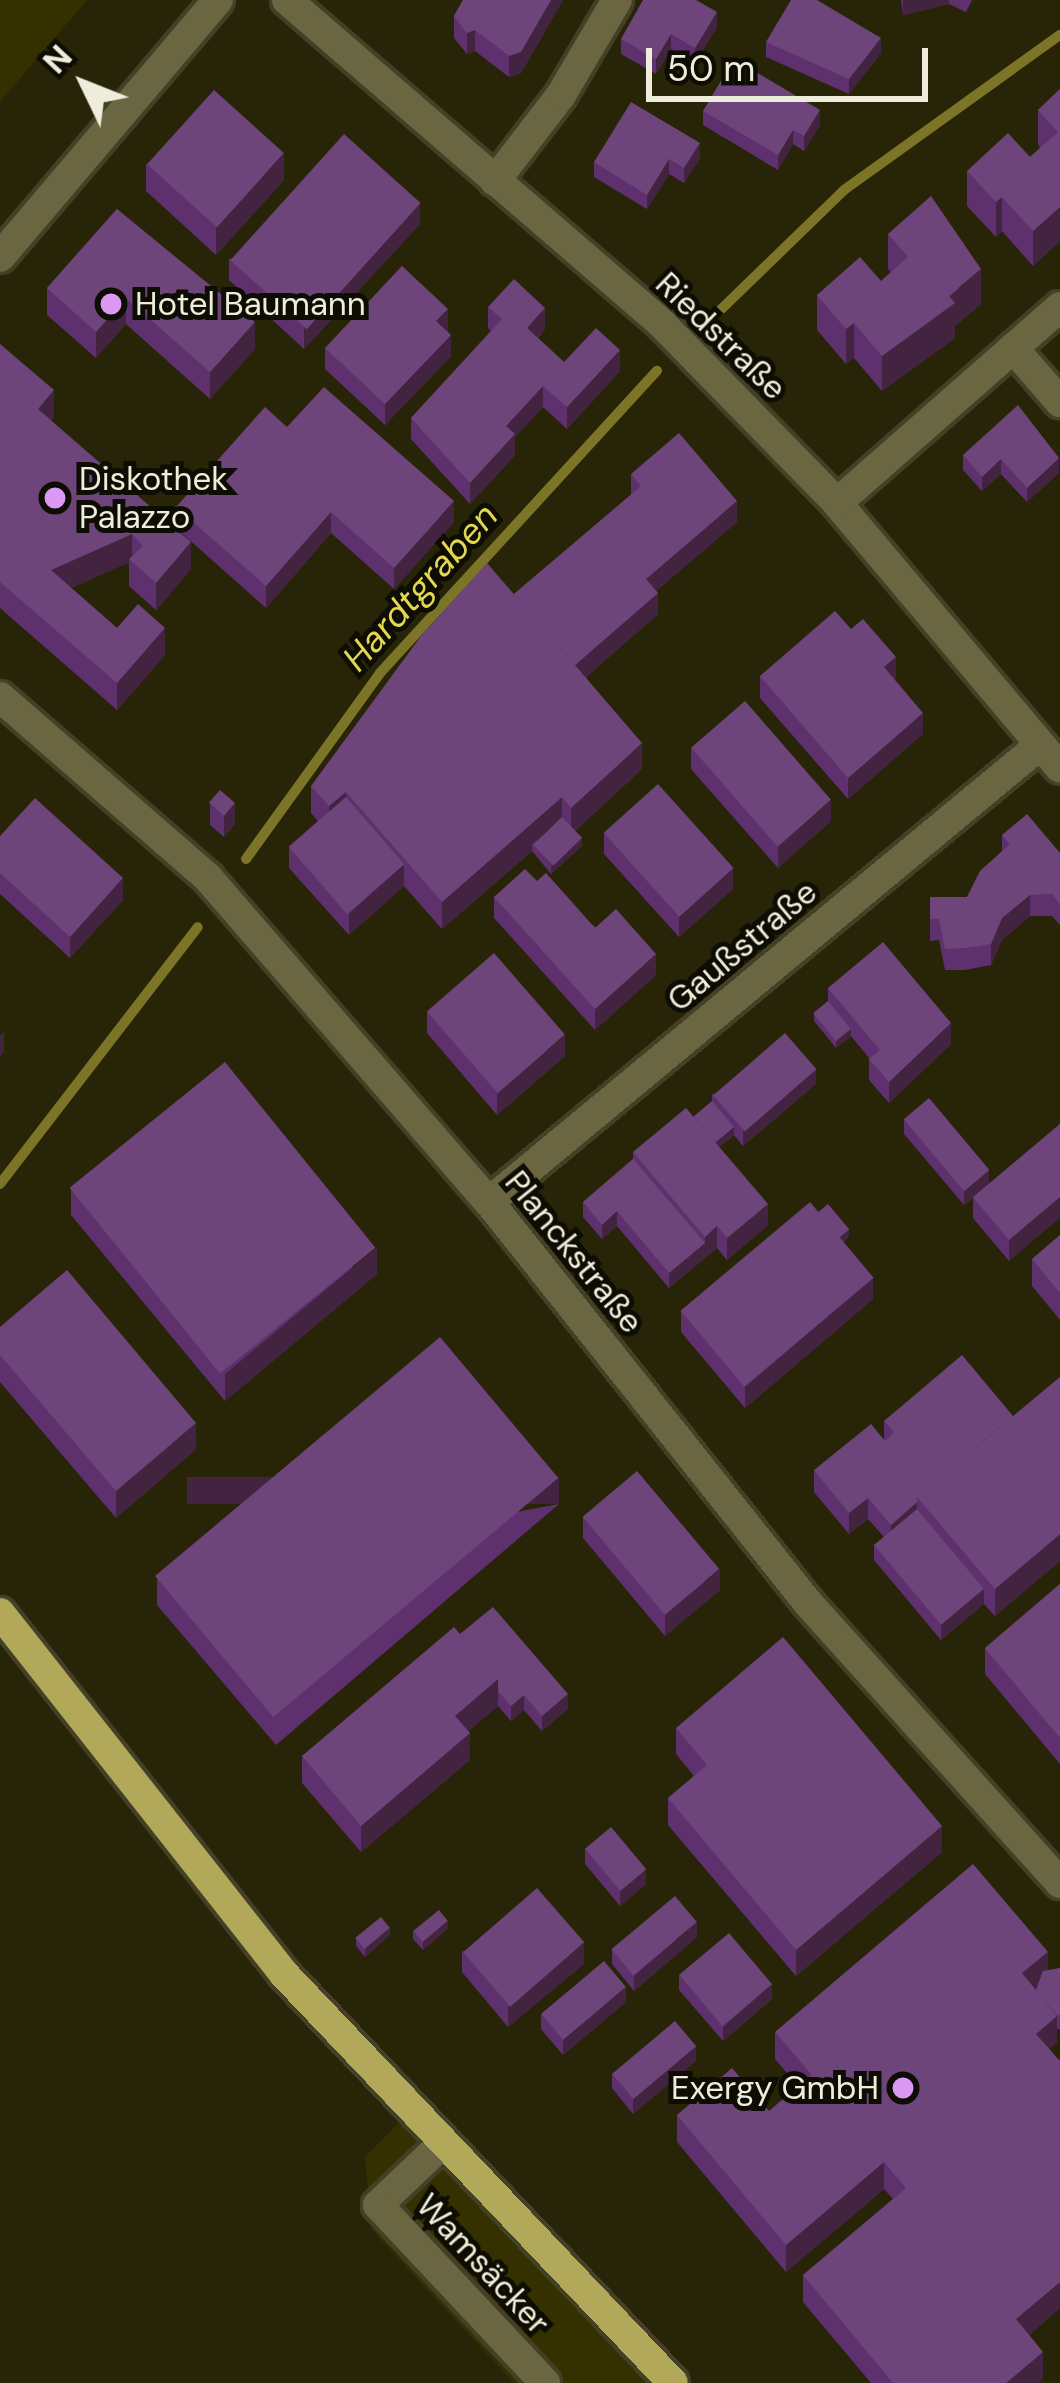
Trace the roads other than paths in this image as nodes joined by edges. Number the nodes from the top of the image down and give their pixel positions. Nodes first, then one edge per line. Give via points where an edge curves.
1 (218, 0) edge
2 (287, 0) edge
3 (617, 0) edge
4 (495, 182) junction
5 (0, 257) edge
6 (1060, 307) edge
7 (1013, 348) junction
8 (1060, 402) edge
9 (837, 503) junction
10 (0, 697) edge
11 (1050, 757) edge
12 (489, 1202) junction
13 (0, 1613) edge
14 (1060, 1883) edge
15 (441, 2145) junction
16 (545, 2383) edge
17 (673, 2383) edge

1 - 5 street
2 - 4 street, Riedstraße
3 - 4 street
4 - 9 street, Riedstraße via 662,324
6 - 7 street
7 - 8 street
7 - 9 street
9 - 11 street, Riedstraße
10 - 12 street, Planckstraße via 208,878
11 - 12 street, Gaußstraße
12 - 14 street, Planckstraße via 808,1603
13 - 15 main road via 284,1974
15 - 16 street, Wamsäcker via 377,2205
15 - 17 main road

